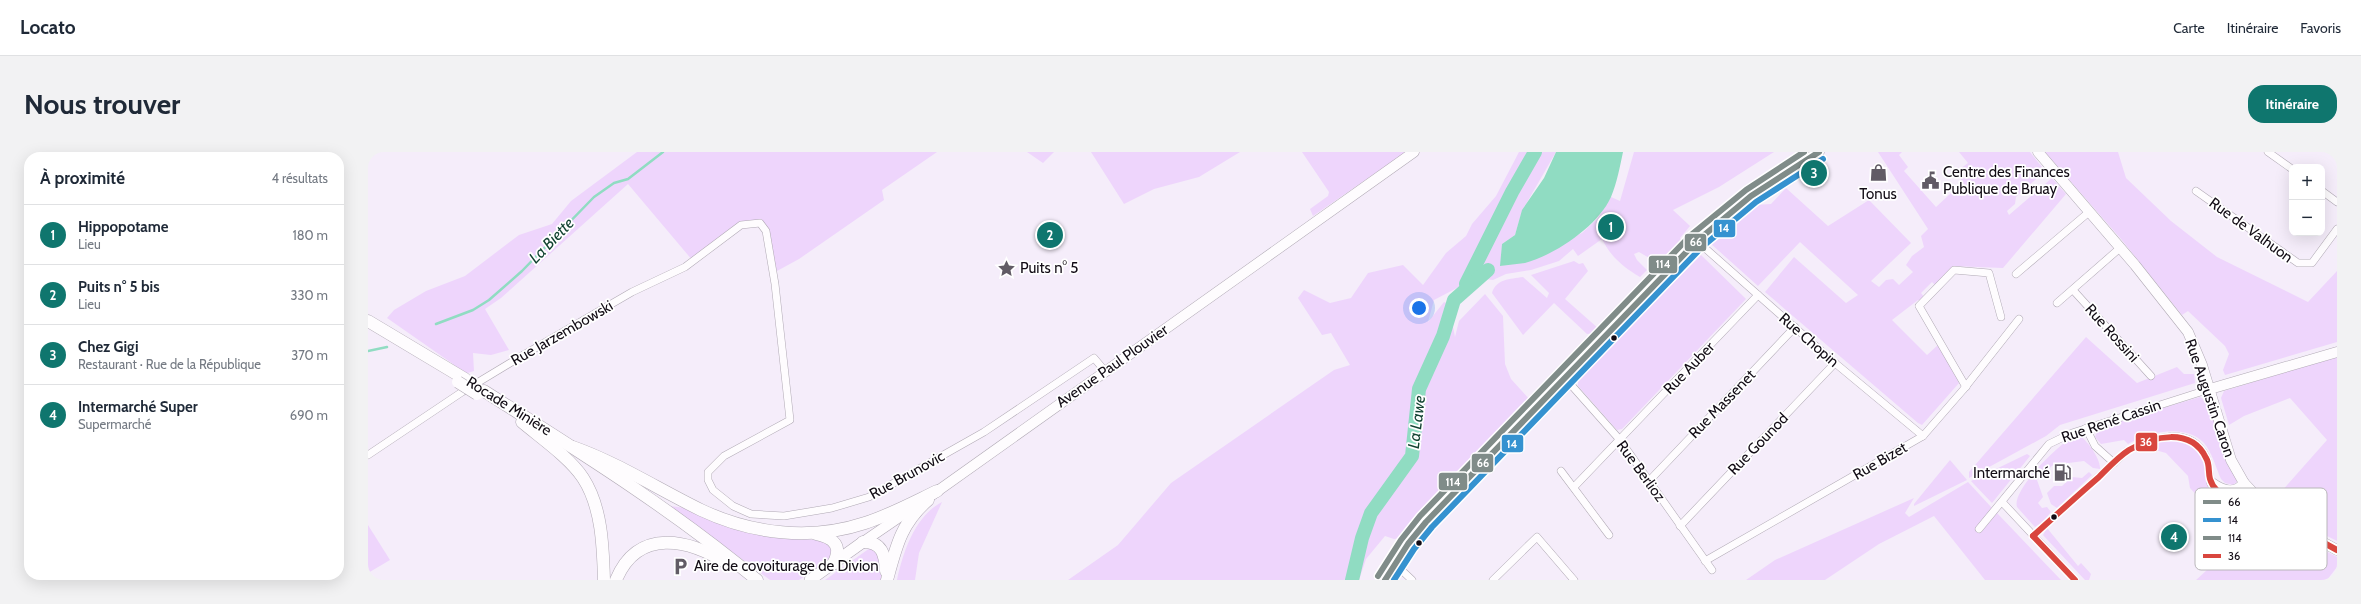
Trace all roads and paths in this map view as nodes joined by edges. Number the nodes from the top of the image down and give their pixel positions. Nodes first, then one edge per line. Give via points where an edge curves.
1 (1414, 152) edge
2 (1819, 152) edge
3 (2038, 152) edge
4 (2268, 152) edge
5 (2289, 167) edge
6 (2196, 191) dead end
7 (2325, 193) edge
8 (2337, 202) edge
9 (2089, 212) junction
10 (760, 223) joint
11 (2337, 229) edge
12 (1697, 241) junction
13 (2120, 248) junction
14 (2016, 274) dead end
15 (2074, 290) junction
16 (1758, 295) junction
17 (2057, 303) dead end
18 (2001, 317) dead end
19 (2019, 319) dead end
20 (368, 321) edge
21 (368, 326) edge
22 (1795, 327) junction
23 (2337, 352) edge
24 (1836, 363) junction
25 (1106, 371) junction
26 (2151, 376) dead end
27 (1565, 378) junction
28 (462, 381) junction
29 (1966, 388) junction
30 (2210, 389) junction
31 (480, 392) junction
32 (521, 421) junction
33 (2086, 428) junction
34 (1923, 436) junction
35 (1620, 440) junction
36 (573, 446) junction
37 (368, 455) edge
38 (2114, 463) junction
39 (1561, 471) dead end
40 (1649, 481) junction
41 (2212, 483) junction
42 (2244, 483) junction
43 (1574, 487) junction
44 (2217, 488) edge
45 (2221, 488) edge
46 (2241, 488) edge
47 (2248, 488) edge
48 (937, 491) junction
49 (646, 498) junction
50 (2003, 502) junction
51 (1680, 526) junction
52 (1979, 529) dead end
53 (813, 533) junction
54 (1609, 535) dead end
55 (2033, 536) junction
56 (864, 542) junction
57 (2327, 545) edge
58 (2337, 550) edge
59 (1705, 561) junction
60 (833, 564) junction
61 (1395, 564) junction
62 (1712, 570) dead end
63 (2337, 577) edge
64 (604, 580) edge
65 (616, 580) edge
66 (756, 580) edge
67 (810, 580) edge
68 (887, 580) edge
69 (1385, 580) edge
70 (1412, 580) edge
71 (1493, 580) edge
72 (1574, 580) edge
73 (2075, 580) edge
74 (2335, 580) edge

1 - 25 main road, Avenue Paul Plouvier
2 - 12 main road via 1751,196
3 - 9 main road, Rue Augustin Caron
4 - 5 street
6 - 11 street, Rue de Valhuon via 2298,264 2312,263
7 - 8 street
9 - 13 main road, Rue Augustin Caron
9 - 14 street
10 - 25 street, Rue Brunovic via 766,231 775,284 790,420 724,456 708,472 708,480 713,490 733,506 751,514 784,516 832,508 869,497 984,432 1094,358
10 - 37 street, Rue Jarzembowski via 741,225 685,266 632,292 520,357 462,392
12 - 16 street, Rue Chopin
12 - 27 main road
13 - 15 street
13 - 30 main road, Rue Augustin Caron via 2188,332
15 - 17 street
15 - 26 street, Rue Rossini
16 - 22 street, Rue Chopin
16 - 35 street, Rue Auber
18 - 29 street via 1989,273 1954,270 1919,306
19 - 29 street, Rue Bizet
20 - 28 highway, Rocade Minière
21 - 28 highway, Rocade Minière
22 - 24 street, Rue Chopin
22 - 40 street, Rue Massenet
23 - 30 main road
24 - 34 street, Rue Chopin
24 - 51 street, Rue Gounod
25 - 48 main road, Avenue Paul Plouvier
27 - 35 street, Rue Berlioz
27 - 61 main road via 1426,522
28 - 31 highway, Rocade Minière, bridge
29 - 34 street, Rue Bizet
30 - 33 street, Rue René Cassin
30 - 42 main road, Rue Augustin Caron via 2231,460
31 - 32 highway, Rocade Minière
31 - 36 highway, Rocade Minière
32 - 49 highway, Rocade Minière
32 - 64 highway via 572,465 583,478 598,518
33 - 38 street via 2096,446
33 - 50 street, Rue René Cassin via 2049,444
34 - 59 street, Rue Bizet
35 - 40 street, Rue Berlioz
35 - 43 street, Rue Auber
36 - 49 highway, Rocade Minière
36 - 53 highway via 604,458 701,510 728,520 773,532
38 - 41 street via 2127,451 2144,442 2161,437 2183,438 2193,442 2204,453
38 - 55 street
39 - 43 street
40 - 51 street, Rue Berlioz
41 - 44 street
41 - 45 main road
42 - 46 main road
42 - 47 main road, Rue Augustin Caron
43 - 54 street
48 - 53 highway via 866,523
48 - 56 main road, Avenue Paul Plouvier
48 - 68 highway via 909,519 901,534
49 - 66 highway, Rocade Minière via 726,554
50 - 52 street, Rue René Cassin
50 - 55 street
51 - 59 street, Rue Berlioz
53 - 60 highway via 827,537 837,547 838,552
55 - 73 street
56 - 60 main road, Avenue Paul Plouvier
56 - 68 highway via 876,543 884,552
57 - 58 main road, Rue Augustin Caron
59 - 62 street, Rue Berlioz
60 - 67 main road, Avenue Paul Plouvier
61 - 69 main road
61 - 70 street
63 - 74 street
65 - 66 highway via 628,561 646,547 672,542 688,544 707,552
71 - 72 street via 1537,537

